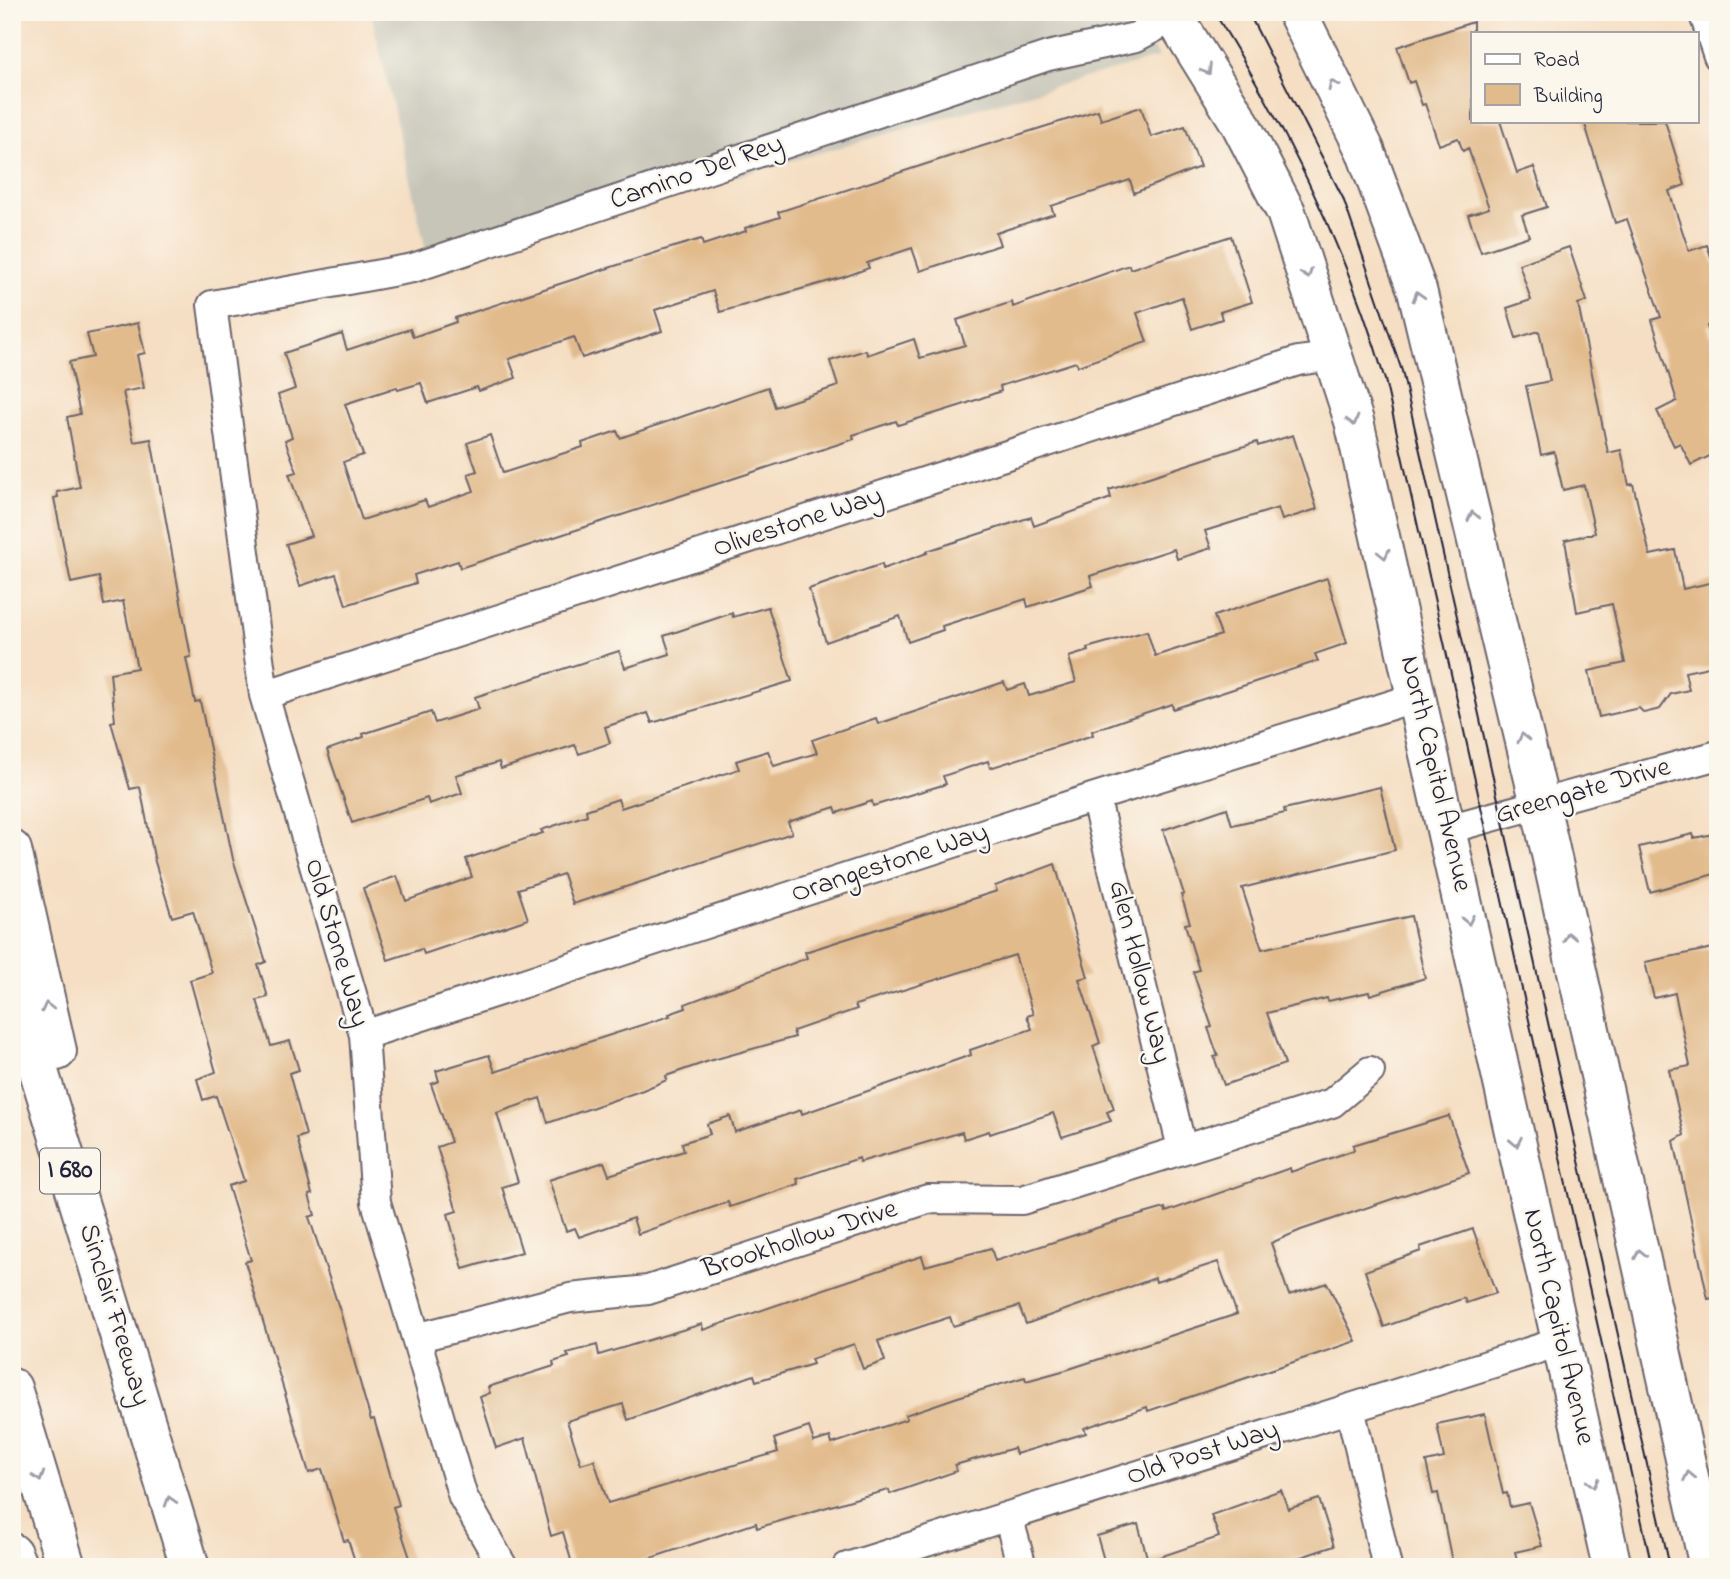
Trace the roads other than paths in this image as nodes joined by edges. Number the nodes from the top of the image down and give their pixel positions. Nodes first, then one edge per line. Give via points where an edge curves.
1 (1297, 12) edge
2 (1703, 12) edge
3 (1173, 14) edge
4 (1718, 55) edge
5 (212, 305) joint
6 (1334, 356) junction
7 (264, 695) junction
8 (1417, 696) junction
9 (1718, 754) edge
10 (1095, 797) junction
11 (1540, 804) junction
12 (1448, 829) junction
13 (12, 850) edge
14 (12, 982) edge
15 (364, 1035) junction
16 (1370, 1071) dead end
17 (1182, 1148) junction
18 (416, 1338) junction
19 (1560, 1342) junction
20 (128, 1360) junction
21 (12, 1388) edge
22 (1350, 1408) junction
23 (1008, 1517) junction
24 (12, 1553) edge
25 (18, 1567) edge
26 (66, 1567) edge
27 (190, 1567) edge
28 (503, 1567) edge
29 (847, 1567) edge
30 (1022, 1567) edge
31 (1387, 1567) edge
32 (1612, 1567) edge
33 (1709, 1567) edge

11 -> 1 main road via 1418,290 1365,150
2 - 4 street
3 - 5 street, Camino Del Rey via 1136,37 1048,56 413,268
3 -> 6 main road, North Capitol Avenue via 1240,123 1286,212
5 - 7 street, Old Stone Way
6 - 7 street, Olivestone Way via 1285,366
6 -> 8 main road, North Capitol Avenue via 1354,421
7 - 15 street, Old Stone Way
8 - 10 street, Orangestone Way
8 - 12 main road, North Capitol Avenue
9 - 11 street, Greengate Drive
10 - 15 street, Orangestone Way
10 - 17 street, Glen Hollow Way
11 - 12 street, Greengate Drive
33 -> 11 main road
12 -> 19 main road, North Capitol Avenue
20 -> 13 main road
14 - 20 main road, Sinclair Freeway / I 680
15 - 18 street, Old Stone Way via 376,1202
16 - 17 street, Brookhollow Drive via 1332,1103
17 - 18 street, Brookhollow Drive via 1022,1200 928,1199 648,1290 570,1298
18 - 28 street, Old Stone Way via 463,1497
19 - 22 street, Old Post Way
19 -> 32 main road, North Capitol Avenue
27 -> 20 main road, Sinclair Freeway / I 680
21 -> 26 main road
22 - 23 street, Old Post Way
22 - 31 street
23 - 29 street, Old Post Way
23 - 30 street
24 - 25 main road

